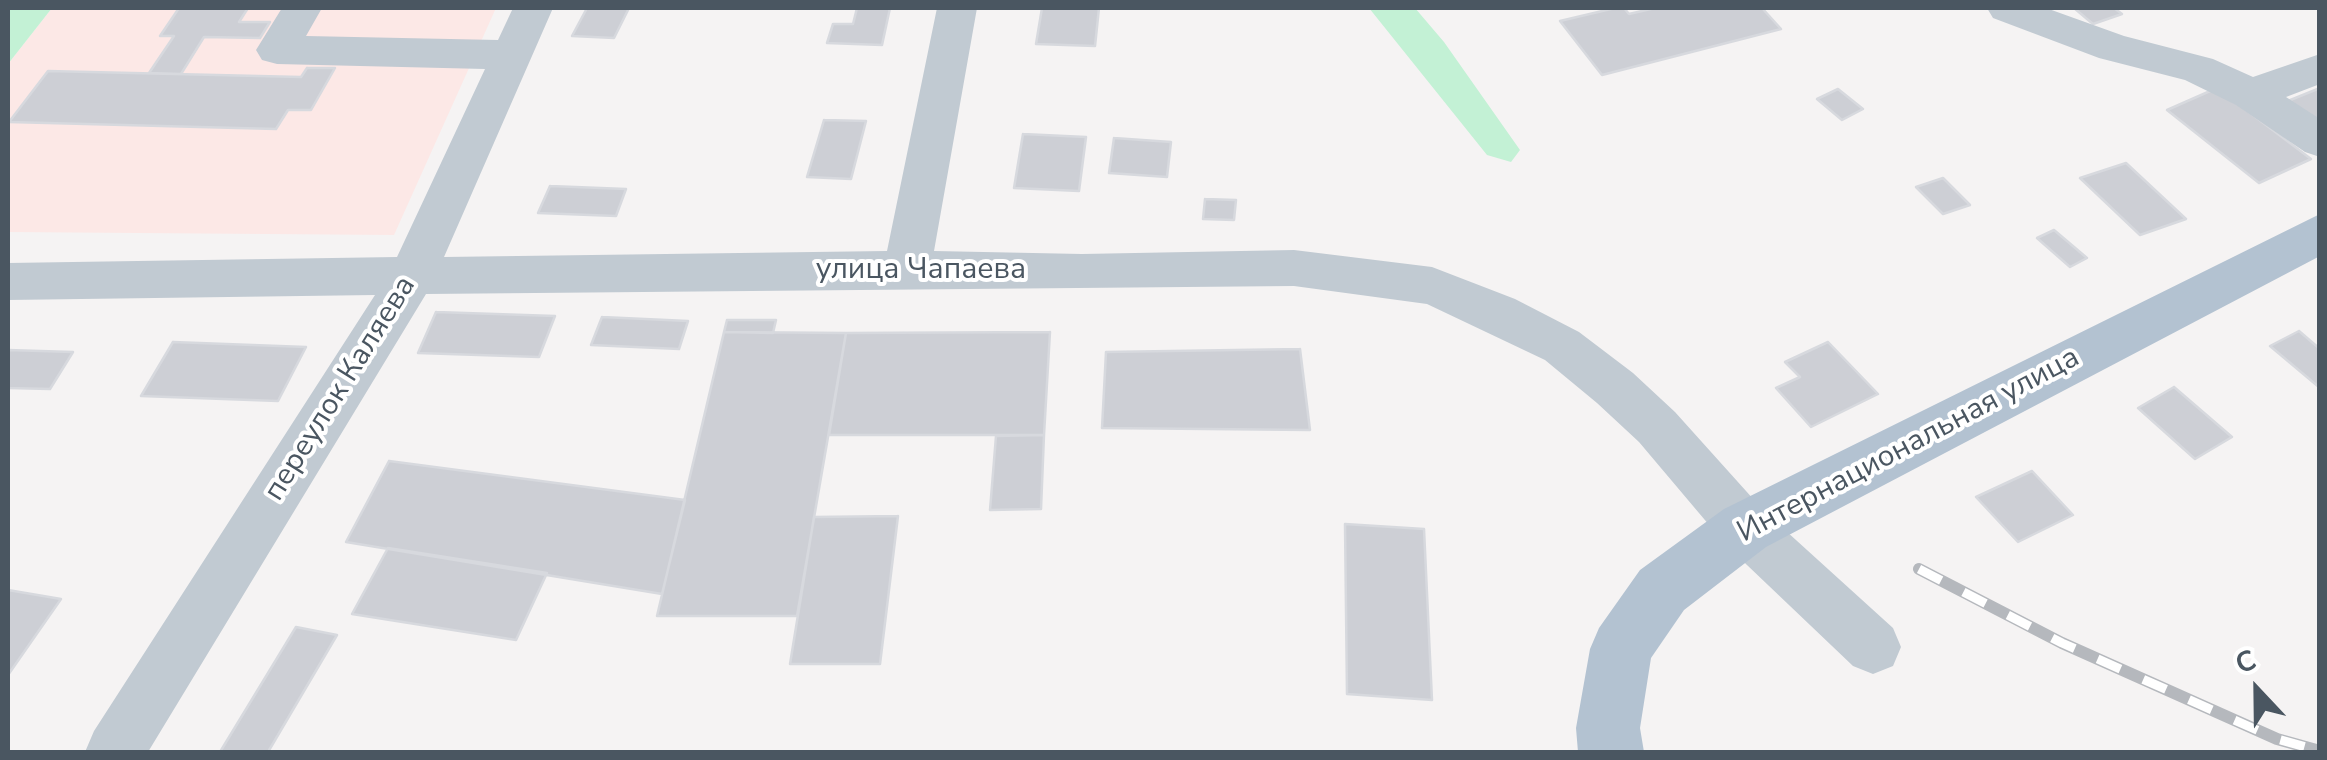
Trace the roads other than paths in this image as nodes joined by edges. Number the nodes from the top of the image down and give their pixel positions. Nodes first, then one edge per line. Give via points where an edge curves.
1 (302, 8) edge
2 (533, 8) edge
3 (957, 8) edge
4 (2007, 8) edge
5 (514, 54) junction
6 (2320, 68) edge
7 (2251, 94) junction
8 (2320, 141) edge
9 (2320, 232) edge
10 (907, 269) junction
11 (411, 278) junction
12 (8, 281) edge
13 (1745, 528) junction
14 (1873, 648) dead end
15 (115, 752) edge
16 (1611, 752) edge

1 - 5 street via 277,50
2 - 5 street, переулок Каляева
3 - 10 street
4 - 7 street via 2114,48 2198,69
5 - 11 street, переулок Каляева
6 - 7 street
7 - 8 street
9 - 13 main road, Интернациональная улица
10 - 11 street, улица Чапаева
10 - 13 street, улица Чапаева via 1294,268 1432,286 1498,313 1575,357 1657,427
11 - 12 street, улица Чапаева
11 - 15 street, переулок Каляева
13 - 14 street, улица Чапаева
13 - 16 main road, Интернациональная улица via 1662,590 1621,649 1608,728

